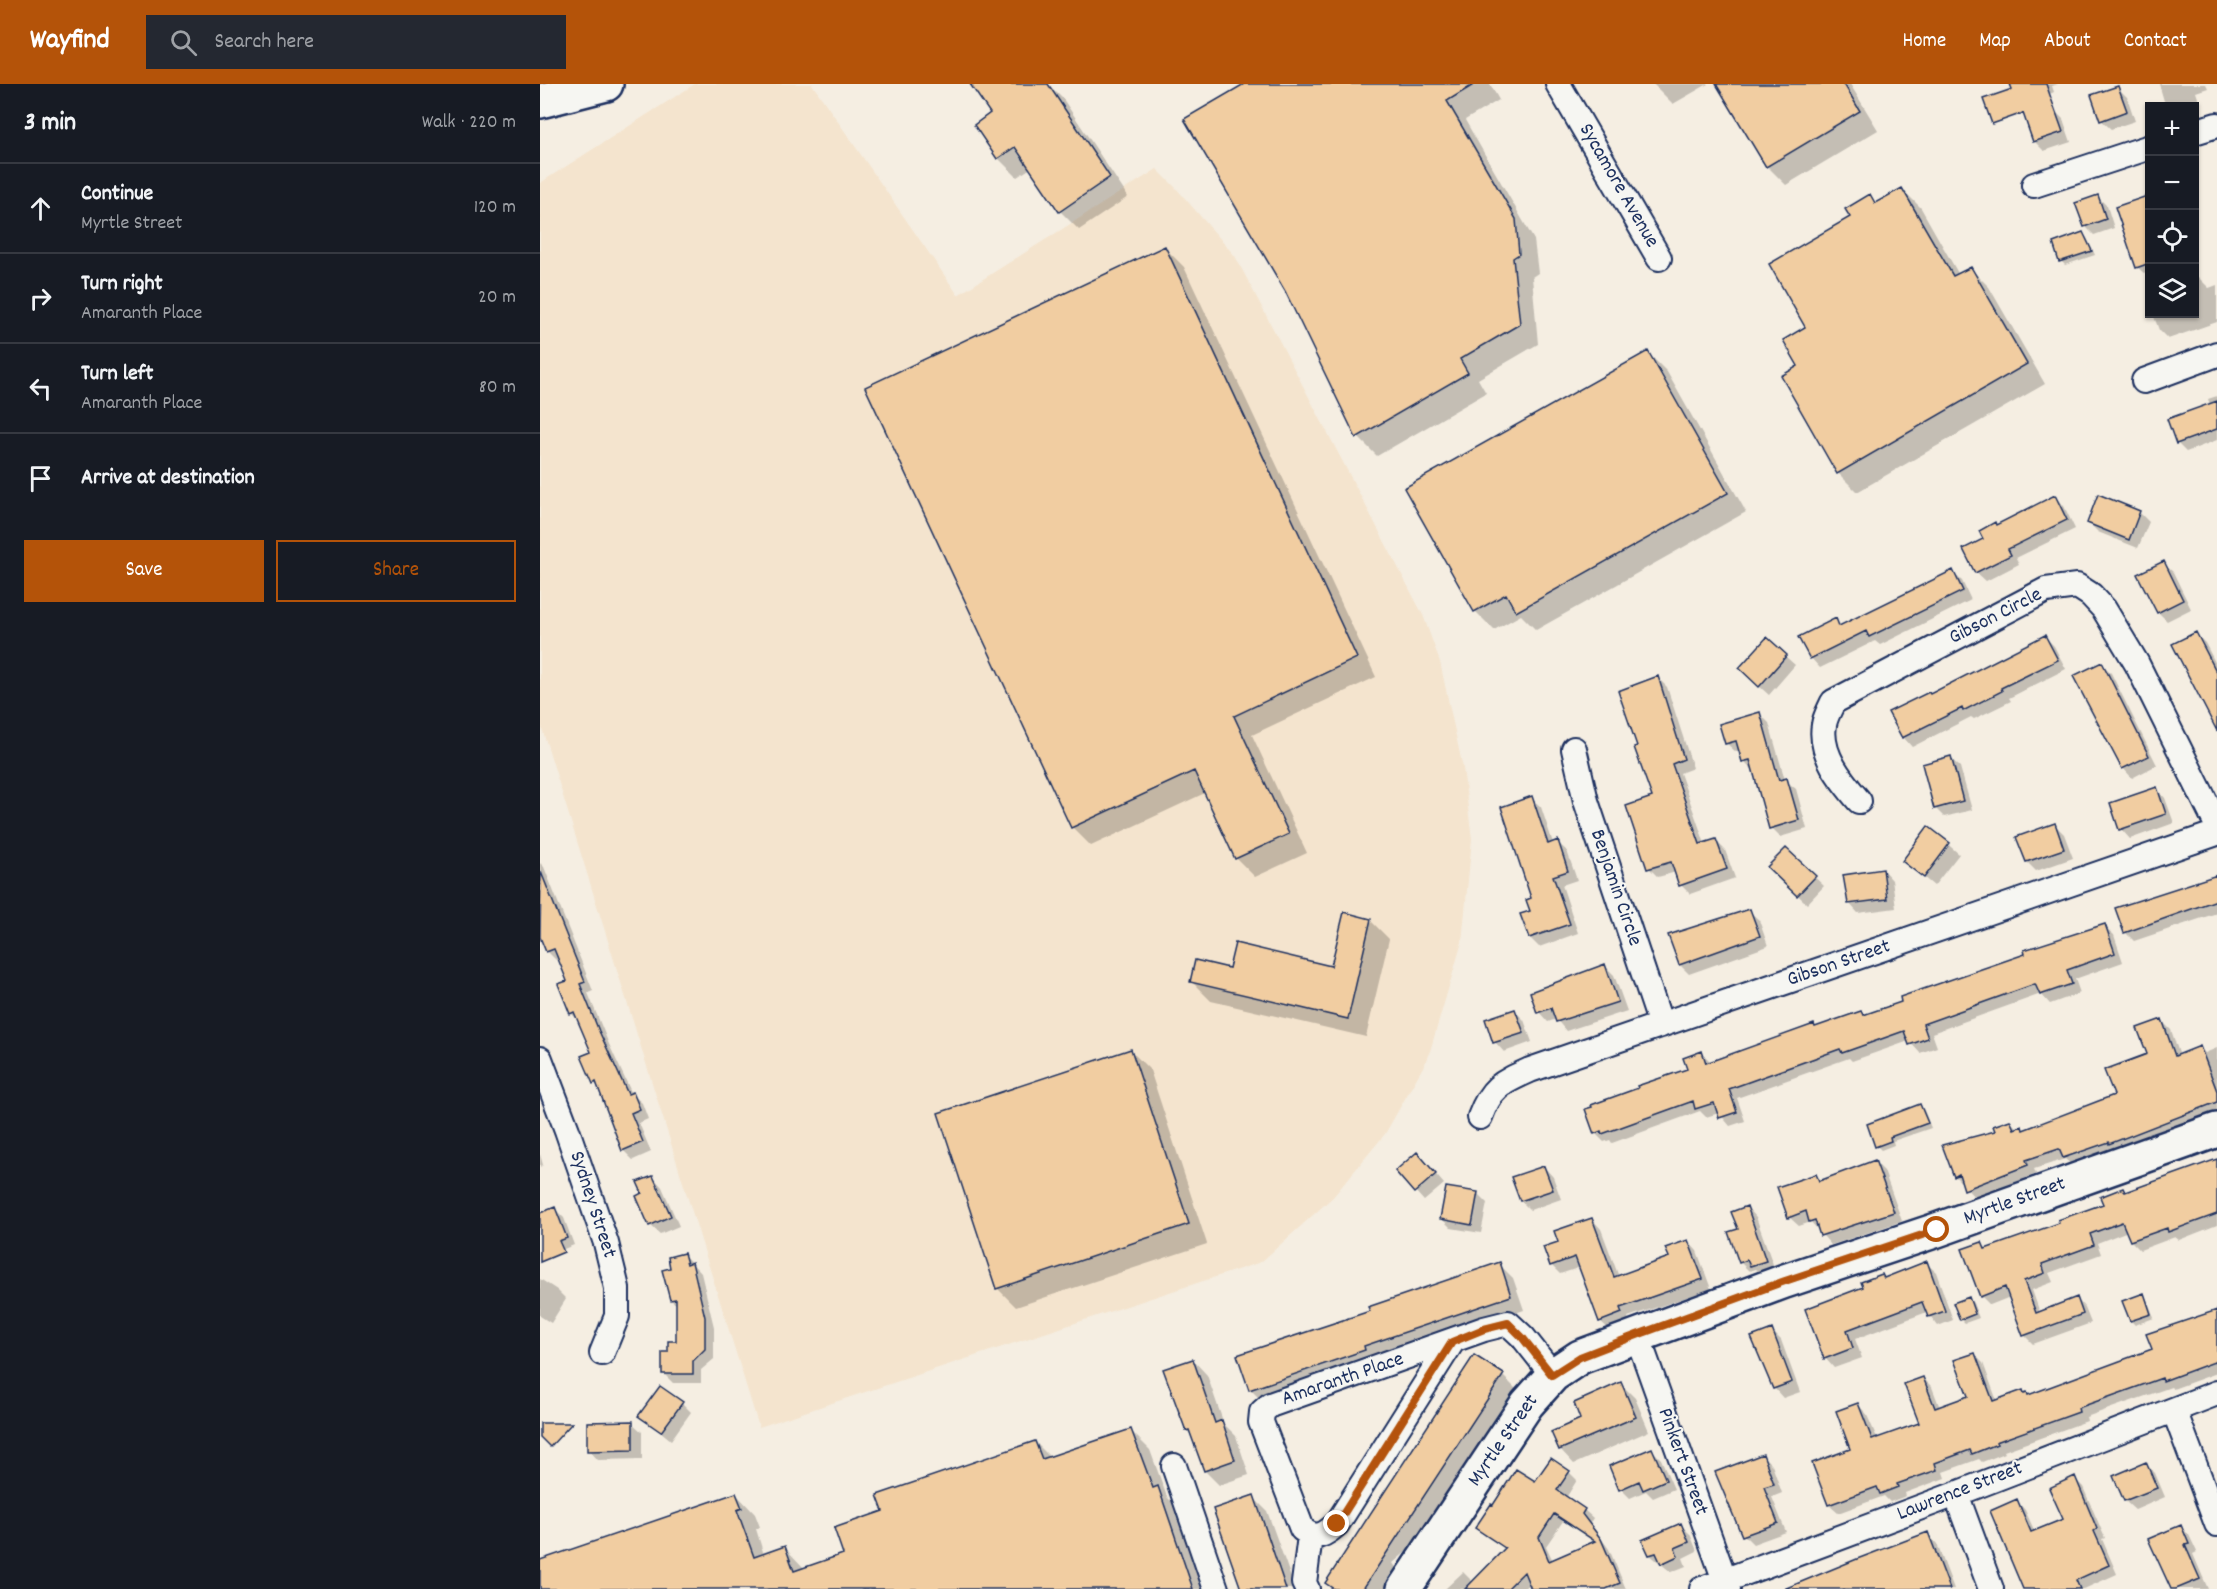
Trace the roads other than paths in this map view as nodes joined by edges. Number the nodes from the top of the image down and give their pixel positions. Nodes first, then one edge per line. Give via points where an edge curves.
1 (606, 84) edge
2 (1558, 84) edge
3 (540, 101) edge
4 (2217, 125) edge
5 (2199, 130) edge
6 (2145, 149) edge
7 (2034, 185) dead end
8 (1659, 258) dead end
9 (2217, 354) edge
10 (2144, 381) dead end
11 (1574, 749) dead end
12 (1859, 801) dead end
13 (2217, 825) edge
14 (2217, 833) edge
15 (1661, 1025) junction
16 (540, 1059) edge
17 (1480, 1117) dead end
18 (2217, 1130) edge
19 (1637, 1335) junction
20 (1452, 1342) junction
21 (602, 1353) dead end
22 (1552, 1375) junction
23 (2217, 1394) edge
24 (2174, 1410) junction
25 (1174, 1466) dead end
26 (1956, 1494) junction
27 (2217, 1524) edge
28 (1310, 1536) junction
29 (1718, 1586) edge
30 (1216, 1589) edge
31 (1306, 1589) edge
32 (1404, 1589) edge
33 (1991, 1589) edge

1 - 3 street
2 - 8 street, Sycamore Avenue
4 - 5 street
6 - 7 street
9 - 10 street
11 - 15 street, Benjamin Circle via 1586,801
12 - 13 street, Gibson Circle via 1836,774 1826,746 1824,726 1833,702 2046,590 2077,586 2104,609 2137,664
14 - 15 street, Gibson Street
15 - 17 street, Gibson Street via 1506,1081 1488,1097
16 - 21 street, Sydney Street via 606,1243 617,1288 617,1316
18 - 19 street, Myrtle Street
19 - 22 street, Myrtle Street via 1580,1357
19 - 29 street, Pinkert Street
20 - 22 street, Amaranth Place via 1508,1323
20 - 28 street, Amaranth Place via 1337,1524 1318,1536
20 - 28 street, Amaranth Place via 1270,1405 1262,1412 1260,1422 1302,1529
22 - 32 street, Myrtle Street via 1527,1404
23 - 24 street, Lawrence Street
24 - 26 street, Lawrence Street
24 - 27 street
25 - 30 street
26 - 29 street, Lawrence Street
26 - 33 street
28 - 31 street

